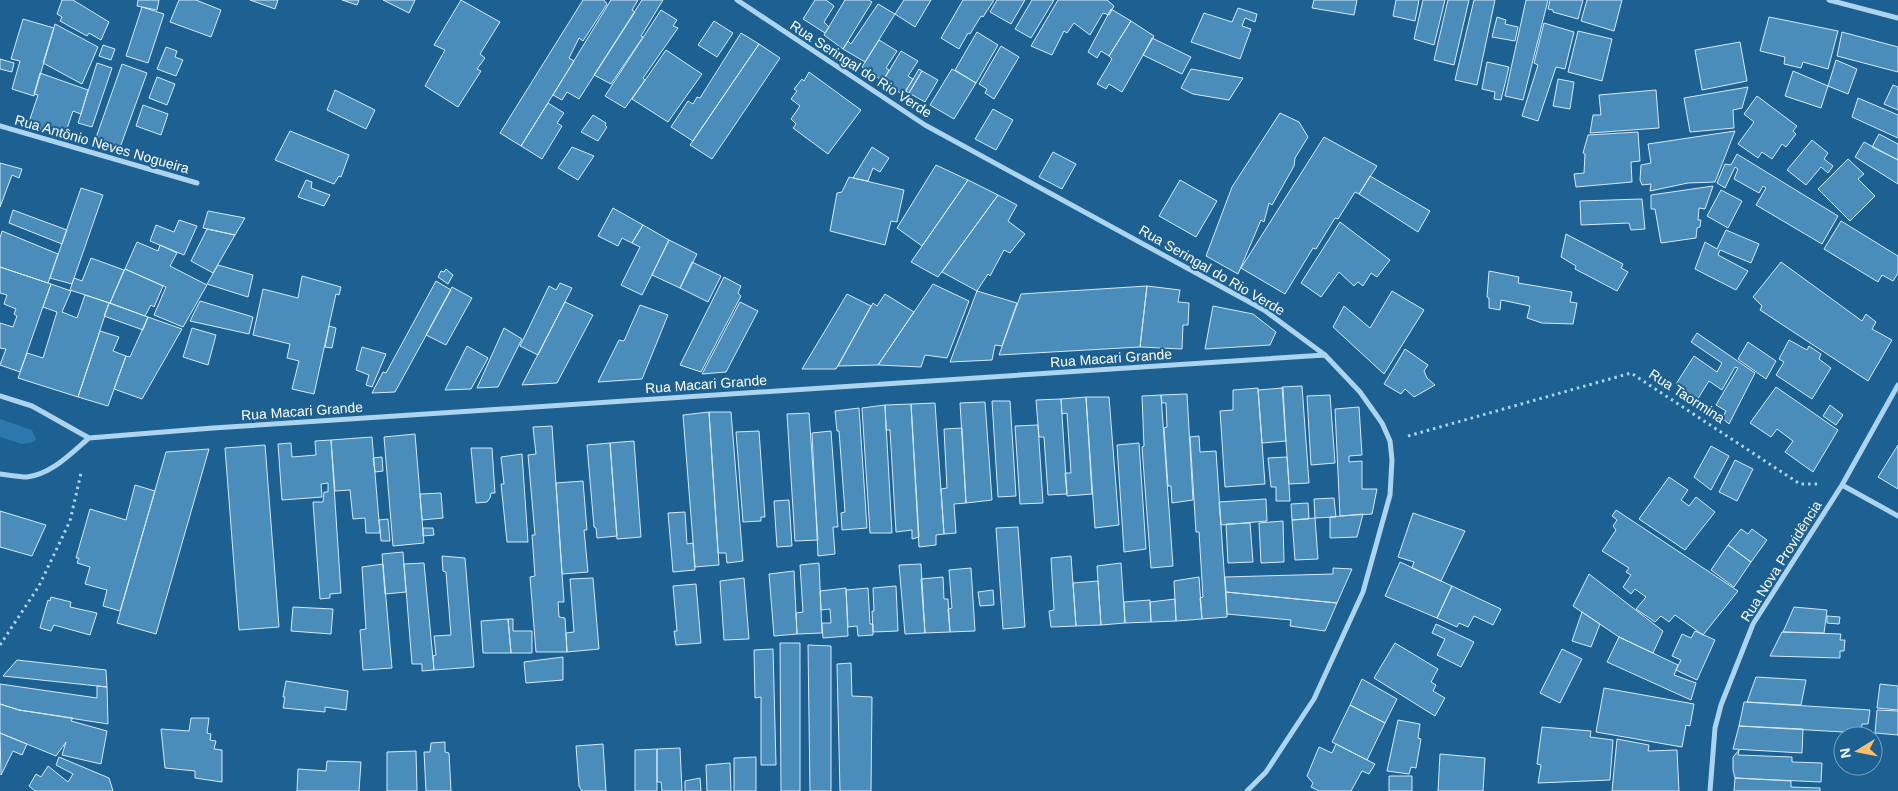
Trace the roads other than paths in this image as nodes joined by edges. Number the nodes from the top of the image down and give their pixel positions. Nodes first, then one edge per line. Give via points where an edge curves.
1 (737, 0) edge
2 (1829, 0) edge
3 (1898, 18) edge
4 (0, 126) edge
5 (197, 183) dead end
6 (1325, 355) junction
7 (1898, 385) edge
8 (0, 396) edge
9 (89, 438) junction
10 (0, 474) edge
11 (1842, 485) junction
12 (1898, 516) edge
13 (1246, 791) edge
14 (1710, 791) edge

1 - 6 street, Rua Seringal do Rio Verde via 925,125 1264,310
2 - 3 street
4 - 5 street, Rua Antônio Neves Nogueira
6 - 9 street, Rua Macari Grande
6 - 13 street, Rua Seringal do Rio Verde via 1360,392 1382,423 1390,441 1390,495 1363,592 1314,699 1266,772
7 - 11 street, Rua Nova Providência
8 - 9 street via 32,406
9 - 10 street via 45,472 27,477
11 - 12 street
11 - 14 street, Rua Nova Providência via 1753,624 1715,728

